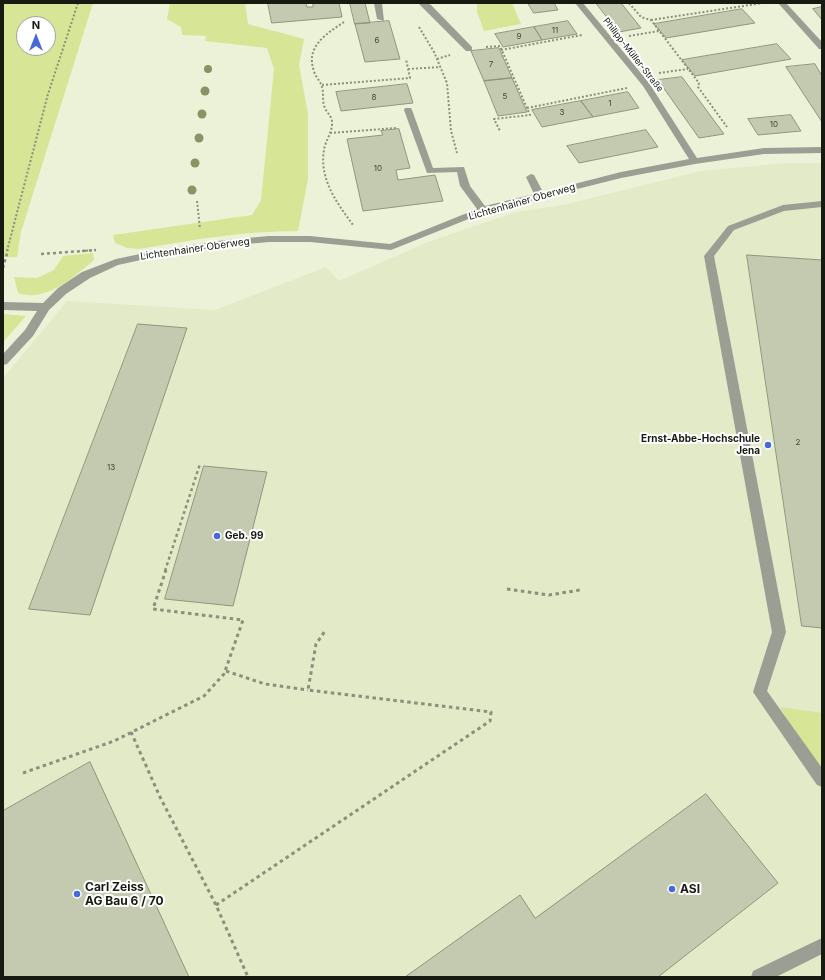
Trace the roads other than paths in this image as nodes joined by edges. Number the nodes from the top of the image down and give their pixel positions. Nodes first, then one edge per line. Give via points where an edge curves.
1 (378, 3) edge
2 (422, 3) edge
3 (579, 3) edge
4 (782, 3) edge
5 (381, 19) dead end
6 (822, 47) edge
7 (469, 49) road end
8 (408, 110) dead end
9 (822, 150) edge
10 (695, 161) junction
11 (531, 177) dead end
12 (540, 196) junction
13 (822, 204) edge
14 (483, 210) junction
15 (3, 306) edge
16 (45, 306) junction
17 (3, 361) edge
18 (822, 780) edge
19 (822, 946) edge
20 (759, 977) edge

1 - 5 street
2 - 7 street
3 - 10 street, Philipp-Müller-Straße via 646,84
4 - 6 street
8 - 14 street via 430,171 461,169 465,186
9 - 10 street, Lichtenhainer Oberweg via 764,151
10 - 12 street, Lichtenhainer Oberweg via 621,175
11 - 12 street
12 - 14 street, Lichtenhainer Oberweg
13 - 18 street via 783,208 731,228 709,256 779,632 760,692
14 - 16 street, Lichtenhainer Oberweg via 391,247 310,238 269,239 225,243 116,262 86,275
15 - 16 street
16 - 17 street, Lichtenhainer Oberweg via 29,333
19 - 20 street

